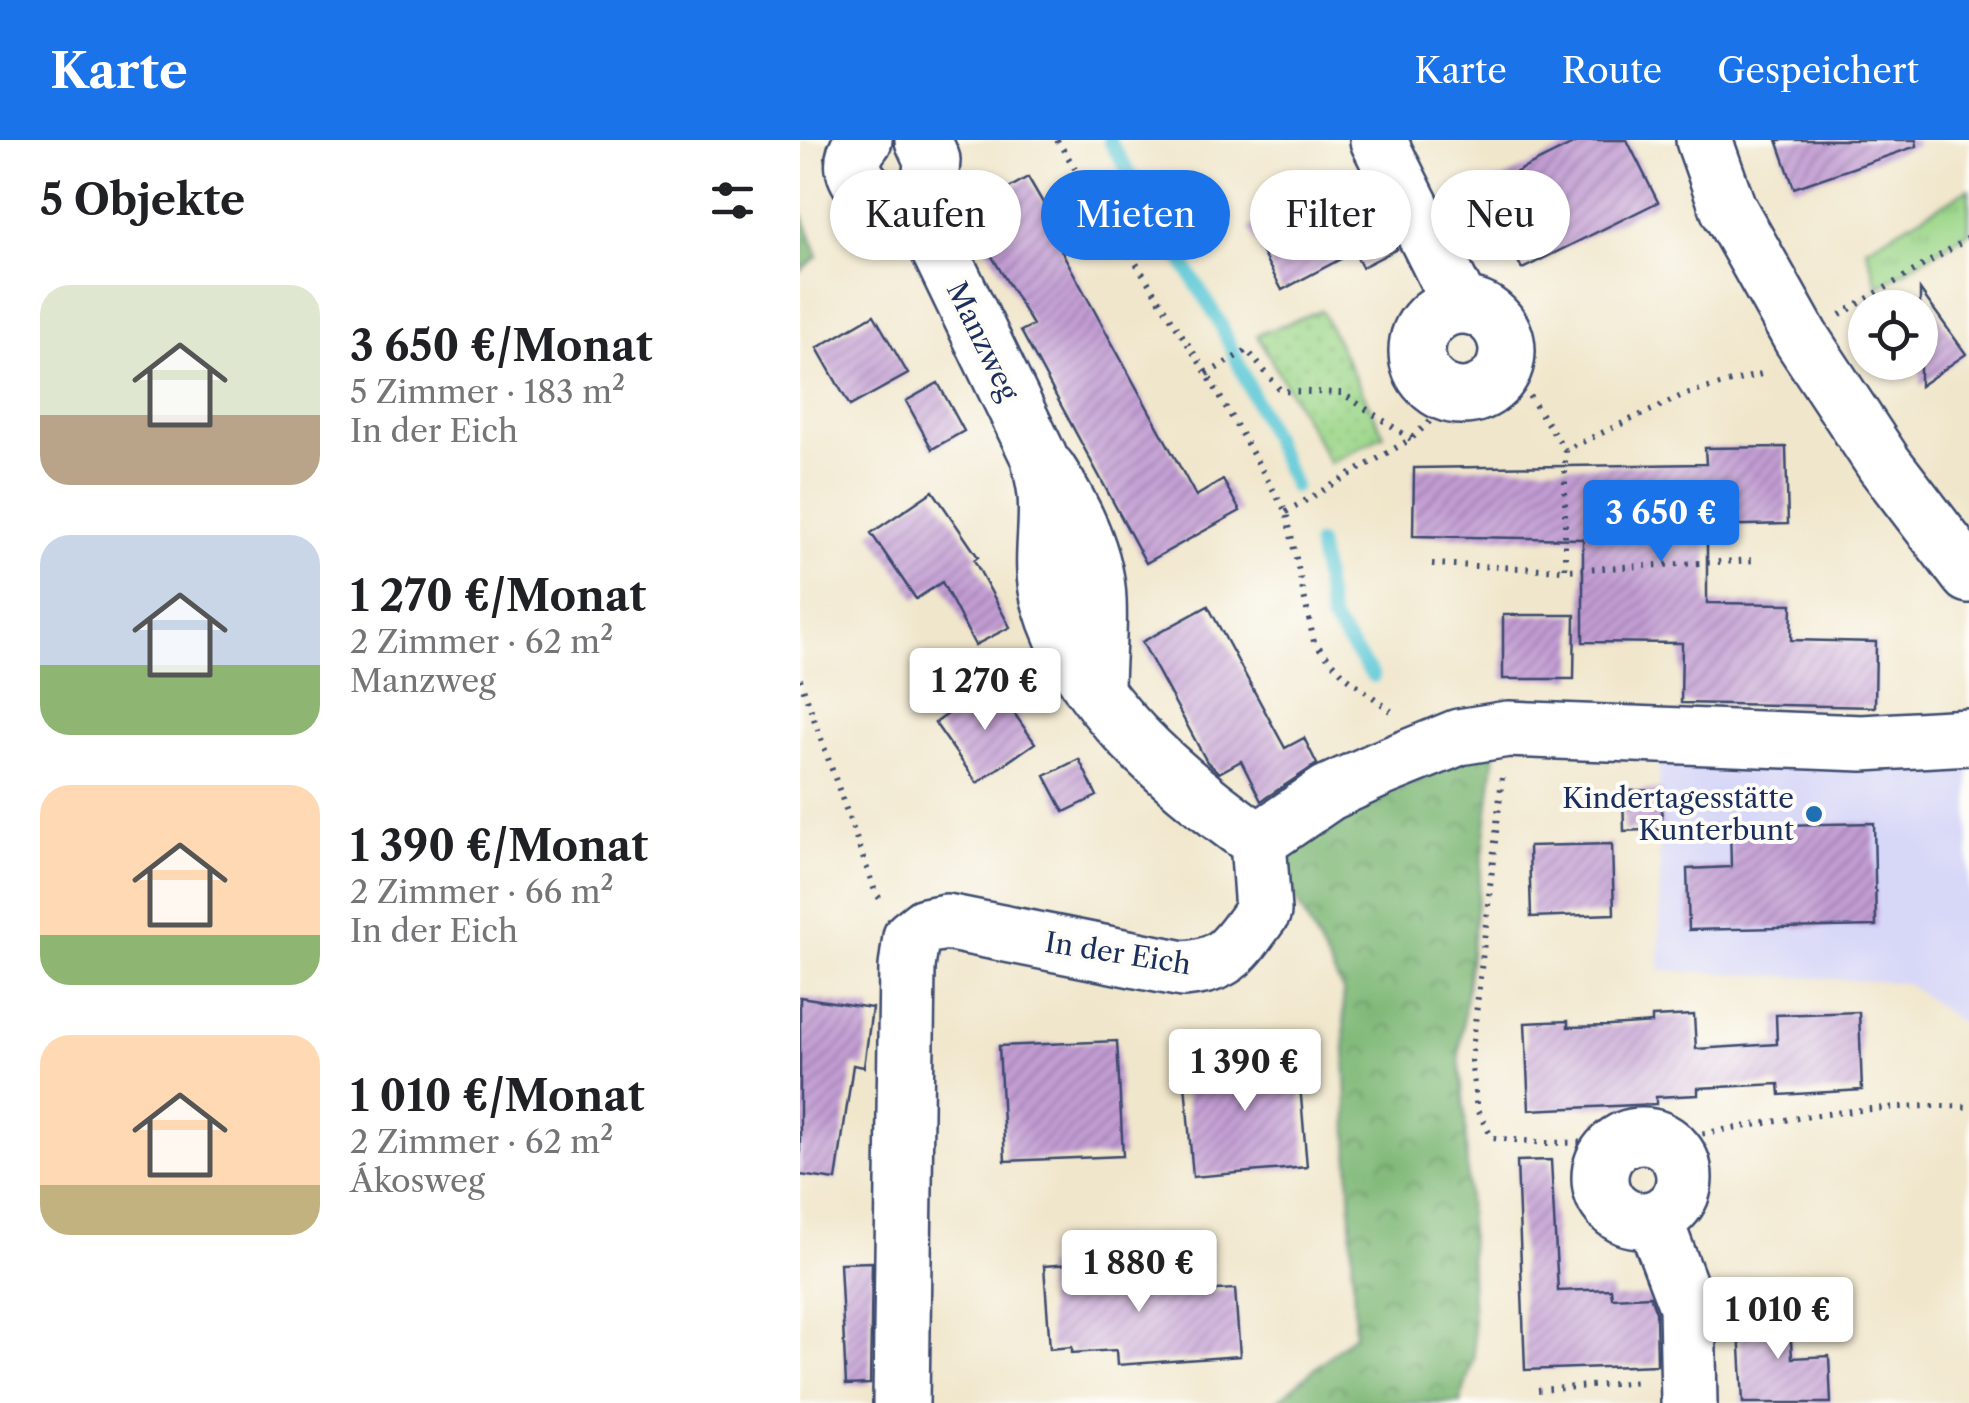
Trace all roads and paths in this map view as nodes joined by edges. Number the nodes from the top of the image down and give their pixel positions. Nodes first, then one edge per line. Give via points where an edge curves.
1 (864, 140) edge
2 (923, 140) edge
3 (1057, 140) edge
4 (1378, 140) edge
5 (1704, 140) edge
6 (855, 170) edge
7 (931, 170) edge
8 (1969, 238) edge
9 (945, 260) edge
10 (1461, 306) junction
11 (1807, 349) junction
12 (1506, 361) junction
13 (1207, 374) junction
14 (1444, 393) junction
15 (1411, 440) junction
16 (1565, 450) junction
17 (1286, 512) junction
18 (1758, 560) dead end
19 (1432, 564) dead end
20 (1565, 570) junction
21 (1969, 575) edge
22 (800, 679) edge
23 (1484, 733) junction
24 (1969, 737) edge
25 (1258, 841) junction
26 (911, 938) junction
27 (1969, 1107) edge
28 (1641, 1141) junction
29 (1538, 1390) dead end
30 (1688, 1391) edge
31 (901, 1403) edge

1 - 6 street
2 - 7 street, Manzweg
3 - 13 path
4 - 10 street
5 - 11 street via 1728,208
8 - 11 path
9 - 25 street, Manzweg via 1038,457 1046,495 1048,599 1062,636 1096,691 1194,796
10 - 12 street via 1497,322
10 - 14 street via 1432,317 1417,343 1422,373
11 - 16 path via 1686,394
11 - 21 street
12 - 14 street via 1500,376 1475,394
12 - 16 path
13 - 15 path via 1247,350 1281,392 1342,393
13 - 17 path
14 - 15 path via 1432,419
15 - 17 path
16 - 20 path
17 - 23 path via 1314,642 1384,708
18 - 20 path
19 - 20 path
22 - 26 path via 876,894
23 - 24 street via 1862,743
23 - 25 street via 1328,793
23 - 28 path via 1471,1060 1478,1110 1492,1138
25 - 26 street, In der Eich via 1264,910 1232,952 1209,967 1183,969 946,922 925,926
26 - 31 street
27 - 28 path via 1926,1104
28 - 30 street via 1609,1151 1600,1176 1606,1202 1628,1218 1654,1219 1687,1306
29 - 30 path

